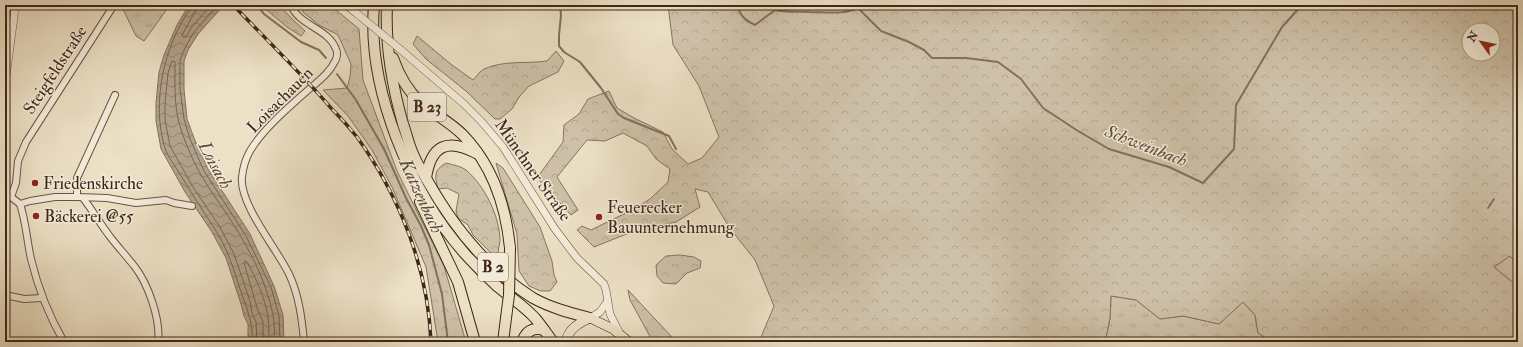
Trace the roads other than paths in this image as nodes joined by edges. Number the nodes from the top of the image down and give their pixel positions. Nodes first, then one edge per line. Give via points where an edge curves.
1 (15, 5) edge
2 (114, 5) edge
3 (292, 5) edge
4 (346, 5) edge
5 (374, 5) edge
6 (387, 5) edge
7 (388, 50) junction
8 (5, 84) edge
9 (115, 95) dead end
10 (478, 155) junction
11 (426, 178) junction
12 (416, 183) junction
13 (8, 197) edge
14 (80, 197) junction
15 (20, 204) junction
16 (192, 206) dead end
17 (5, 295) edge
18 (42, 298) junction
19 (607, 302) junction
20 (590, 318) junction
21 (544, 330) junction
22 (620, 334) junction
23 (64, 342) edge
24 (158, 342) edge
25 (304, 342) edge
26 (475, 342) edge
27 (503, 342) edge
28 (522, 342) edge
29 (553, 342) edge
30 (566, 342) edge
31 (629, 342) edge

1 - 8 street
2 - 13 street, Steigfeldstraße via 26,142 18,161 16,183
3 - 25 street, Loisachauen via 294,13 299,18 327,36 333,43 336,58 328,73 261,136 250,151 242,177 244,195 249,206 290,276 300,310
4 - 19 street, Münchner Straße, bridge via 481,121 503,147 555,229 577,258 604,284
5 - 12 highway, B 2 via 376,63 384,99 394,133
6 - 7 highway, B 2
7 - 10 highway, B 23 via 411,92 463,136
7 - 11 highway, B 2 via 396,98 406,132 414,156
9 - 14 street via 77,178
10 - 11 highway via 457,145 446,146 432,158
10 - 27 highway, B 23, bridge via 491,176 506,218 510,248 509,295
11 - 20 highway, B 2 via 440,203 474,248 506,278 545,304
12 - 21 highway, B 2 via 449,235 466,255 498,287 534,317
12 - 26 highway via 418,198 458,282
13 - 15 street
14 - 15 street via 48,198
14 - 16 street via 136,203 166,200
14 - 24 street via 134,266 144,284 157,324
15 - 18 street
17 - 18 street via 24,299
18 - 23 street
19 - 20 street via 600,312
19 - 22 street, Münchner Straße via 611,318
20 - 22 main road, B 2
20 - 30 main road via 574,327
21 - 28 highway via 530,330
21 - 29 highway, B 2
22 - 31 main road, B 2

